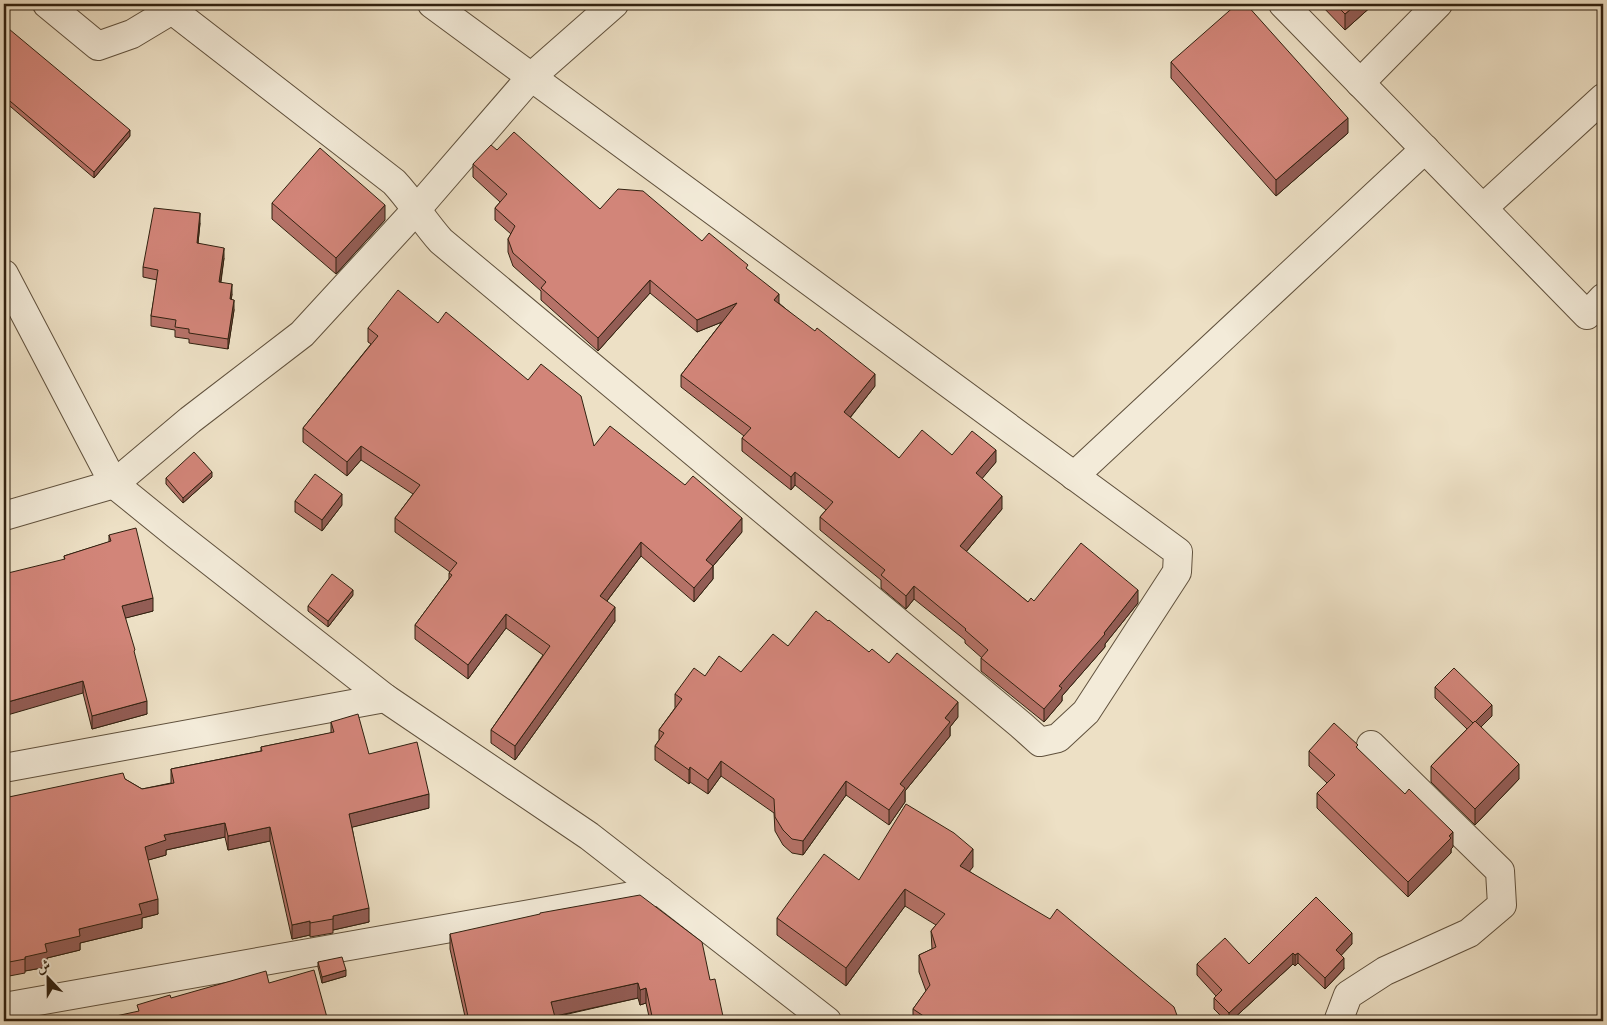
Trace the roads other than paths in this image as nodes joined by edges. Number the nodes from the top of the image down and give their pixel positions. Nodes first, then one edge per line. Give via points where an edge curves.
1 (47, 4) edge
2 (432, 4) edge
3 (614, 4) edge
4 (1283, 4) edge
5 (1438, 4) edge
6 (175, 7) edge
7 (530, 78) junction
8 (1360, 83) junction
9 (1603, 98) edge
10 (1425, 149) junction
11 (1483, 208) junction
12 (416, 210) junction
13 (4, 274) edge
14 (1603, 298) edge
15 (1074, 476) junction
16 (114, 484) junction
17 (4, 516) edge
18 (385, 698) junction
19 (1371, 745) dead end
20 (4, 768) edge
21 (660, 890) junction
22 (4, 1006) edge
23 (828, 1021) edge
24 (1340, 1021) edge

1 - 6 street via 98,46 132,34
2 - 7 street
3 - 7 street
4 - 8 street
5 - 8 street
6 - 12 street via 394,182
7 - 12 street
7 - 15 street
8 - 10 street
9 - 11 street
10 - 11 street
10 - 15 street
11 - 14 street via 1587,315
12 - 15 street via 441,241 1040,742 1058,738 1086,712 1177,572 1178,552
12 - 16 street via 302,334 190,420
13 - 16 street
16 - 17 street
16 - 18 street
18 - 20 street
18 - 21 street via 589,836
19 - 24 street via 1500,871 1502,905 1469,933 1385,971 1348,995
21 - 22 street
21 - 23 street

